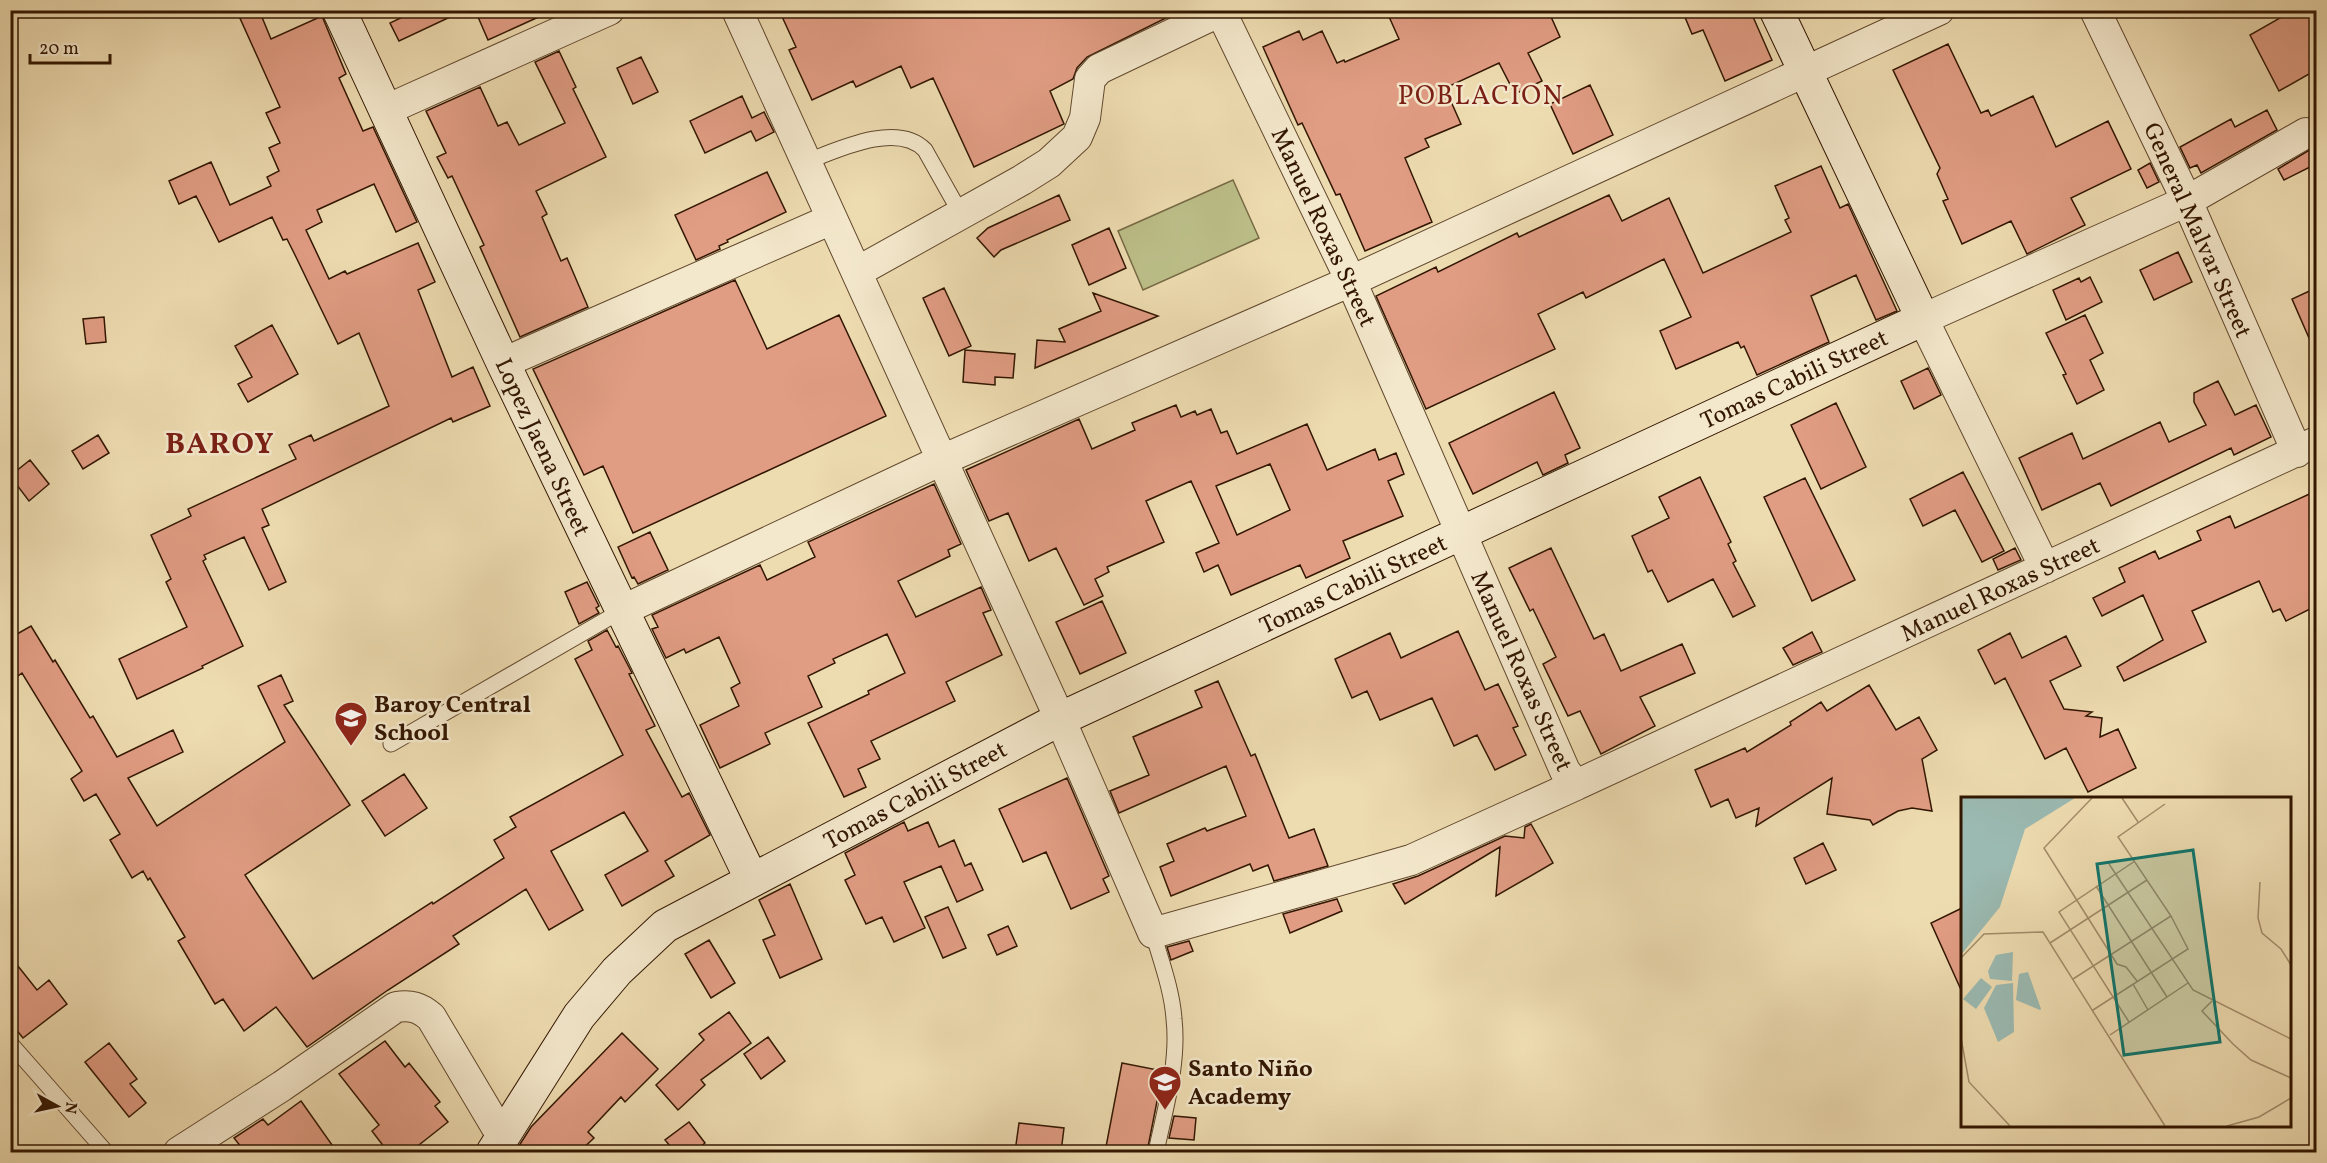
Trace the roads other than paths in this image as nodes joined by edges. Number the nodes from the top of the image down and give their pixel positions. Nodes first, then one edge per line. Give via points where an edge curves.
1 (339, 10) edge
2 (609, 10) edge
3 (737, 10) edge
4 (1776, 10) edge
5 (1940, 10) edge
6 (2096, 10) edge
7 (1221, 11) edge
8 (1804, 72) junction
9 (386, 110) junction
10 (2306, 134) dead end
11 (806, 162) junction
12 (2187, 201) junction
13 (961, 214) junction
14 (832, 219) junction
15 (857, 272) junction
16 (1352, 281) junction
17 (1923, 319) junction
18 (503, 363) junction
19 (2307, 447) edge
20 (942, 459) junction
21 (1461, 535) junction
22 (2045, 568) junction
23 (621, 611) junction
24 (1060, 719) junction
25 (391, 744) dead end
26 (1576, 785) junction
27 (752, 880) junction
28 (1153, 933) junction
29 (10, 1043) edge
30 (498, 1145) edge
31 (106, 1152) edge
32 (179, 1152) edge
33 (1156, 1152) edge

1 - 9 street, Lopez Jaena Street
2 - 9 street
3 - 11 street
4 - 8 street
5 - 8 street
6 - 12 street, General Malvar Street
7 - 13 street via 1099,69 1090,78 1085,118 1077,137 1049,163
7 - 16 street, Manuel Roxas Street
8 - 16 street
8 - 17 street
9 - 18 street, Lopez Jaena Street
10 - 12 street, Tomas Cabili Street
11 - 13 lane via 858,142 891,137 918,142
11 - 14 street
12 - 17 street, Tomas Cabili Street
12 - 19 street, General Malvar Street
13 - 15 street
14 - 15 street
14 - 18 street
15 - 20 street
16 - 20 street
16 - 21 street, Manuel Roxas Street
17 - 21 street, Tomas Cabili Street
17 - 22 street
18 - 23 street, Lopez Jaena Street
19 - 22 street, Manuel Roxas Street
20 - 23 street
20 - 24 street
21 - 24 street, Tomas Cabili Street
21 - 26 street, Manuel Roxas Street via 1565,771
22 - 26 street, Manuel Roxas Street
23 - 25 lane
23 - 27 street, Lopez Jaena Street
24 - 27 street, Tomas Cabili Street
24 - 28 street
26 - 28 street via 1411,860
27 - 30 street, Tomas Cabili Street via 665,926 617,971 579,1016
28 - 33 lane via 1174,1019 1174,1060
29 - 31 lane
30 - 32 street via 431,1017 410,1005 396,1007

